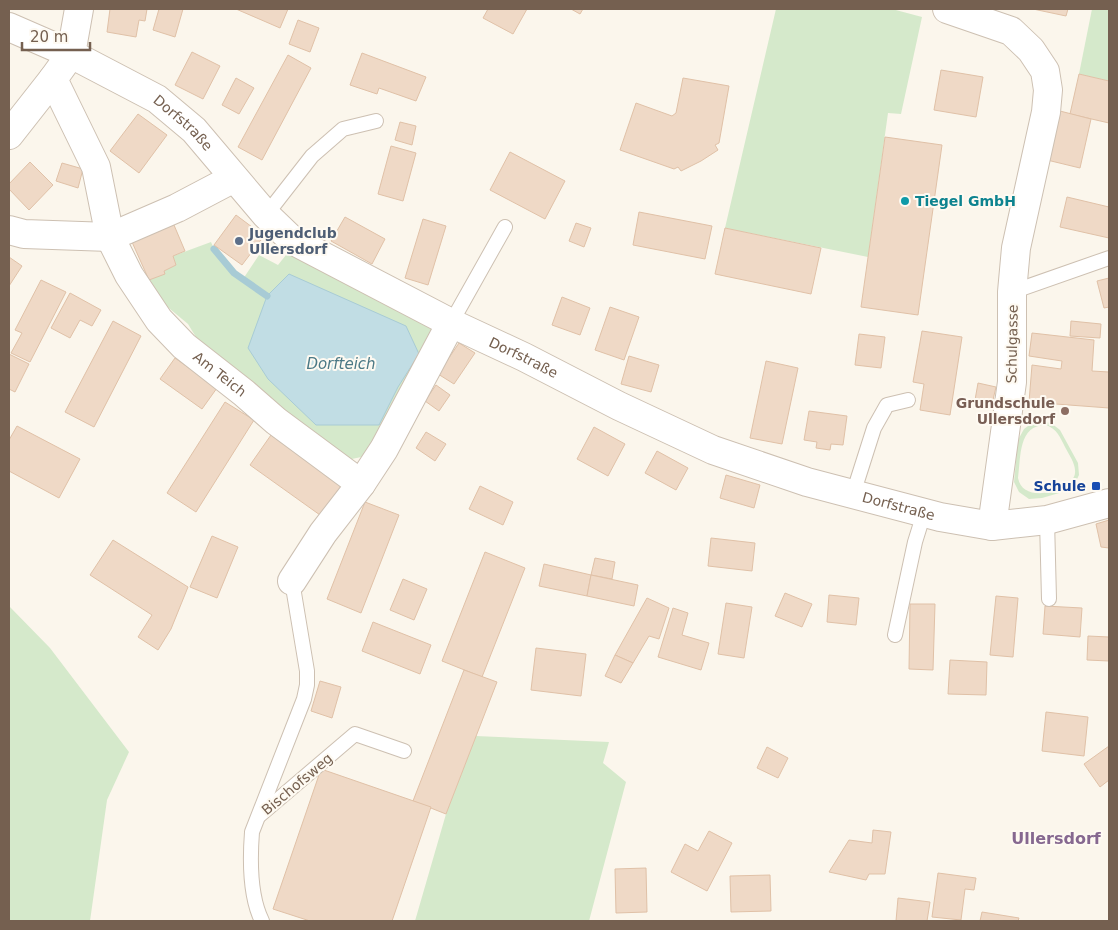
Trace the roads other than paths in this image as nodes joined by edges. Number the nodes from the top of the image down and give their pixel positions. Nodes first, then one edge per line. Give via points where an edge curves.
1 (79, 9) edge
2 (949, 9) edge
3 (9, 27) edge
4 (71, 54) junction
5 (53, 79) junction
6 (376, 121) dead end
7 (9, 135) edge
8 (234, 178) junction
9 (266, 215) junction
10 (505, 227) dead end
11 (9, 230) edge
12 (110, 237) junction
13 (1109, 258) edge
14 (1012, 292) junction
15 (451, 323) junction
16 (908, 400) dead end
17 (361, 484) junction
18 (853, 494) junction
19 (1109, 503) edge
20 (924, 513) junction
21 (1048, 520) junction
22 (992, 526) junction
23 (292, 581) joint
24 (1049, 599) dead end
25 (895, 635) dead end
26 (404, 751) dead end
27 (258, 817) junction
28 (262, 921) edge

1 - 4 street
2 - 14 street via 1011,31 1032,50 1045,71 1048,90 1046,112 1016,248
3 - 4 street, Dorfstraße
4 - 5 street
4 - 8 street, Dorfstraße via 157,99 194,130
5 - 7 street
5 - 12 street, Am Teich via 96,167
6 - 9 lane via 343,128 312,156
8 - 9 street, Dorfstraße
8 - 12 street via 177,208
9 - 15 street, Dorfstraße via 292,240
10 - 15 lane
11 - 12 street via 24,234
12 - 17 street, Am Teich via 146,301 184,346 276,421
13 - 14 lane, Schulgasse
14 - 22 street, Schulgasse via 1012,382
15 - 17 street via 384,448
15 - 18 street, Dorfstraße via 713,450
16 - 18 lane via 887,405 874,428
17 - 23 street via 322,532
18 - 20 street, Dorfstraße
19 - 21 street, Dorfstraße
20 - 22 street, Dorfstraße
20 - 25 lane
21 - 22 street, Dorfstraße
21 - 24 lane
23 - 27 lane via 307,686
26 - 27 lane, Bischofsweg via 356,734
27 - 28 lane, Bischofsweg via 251,844 254,899

